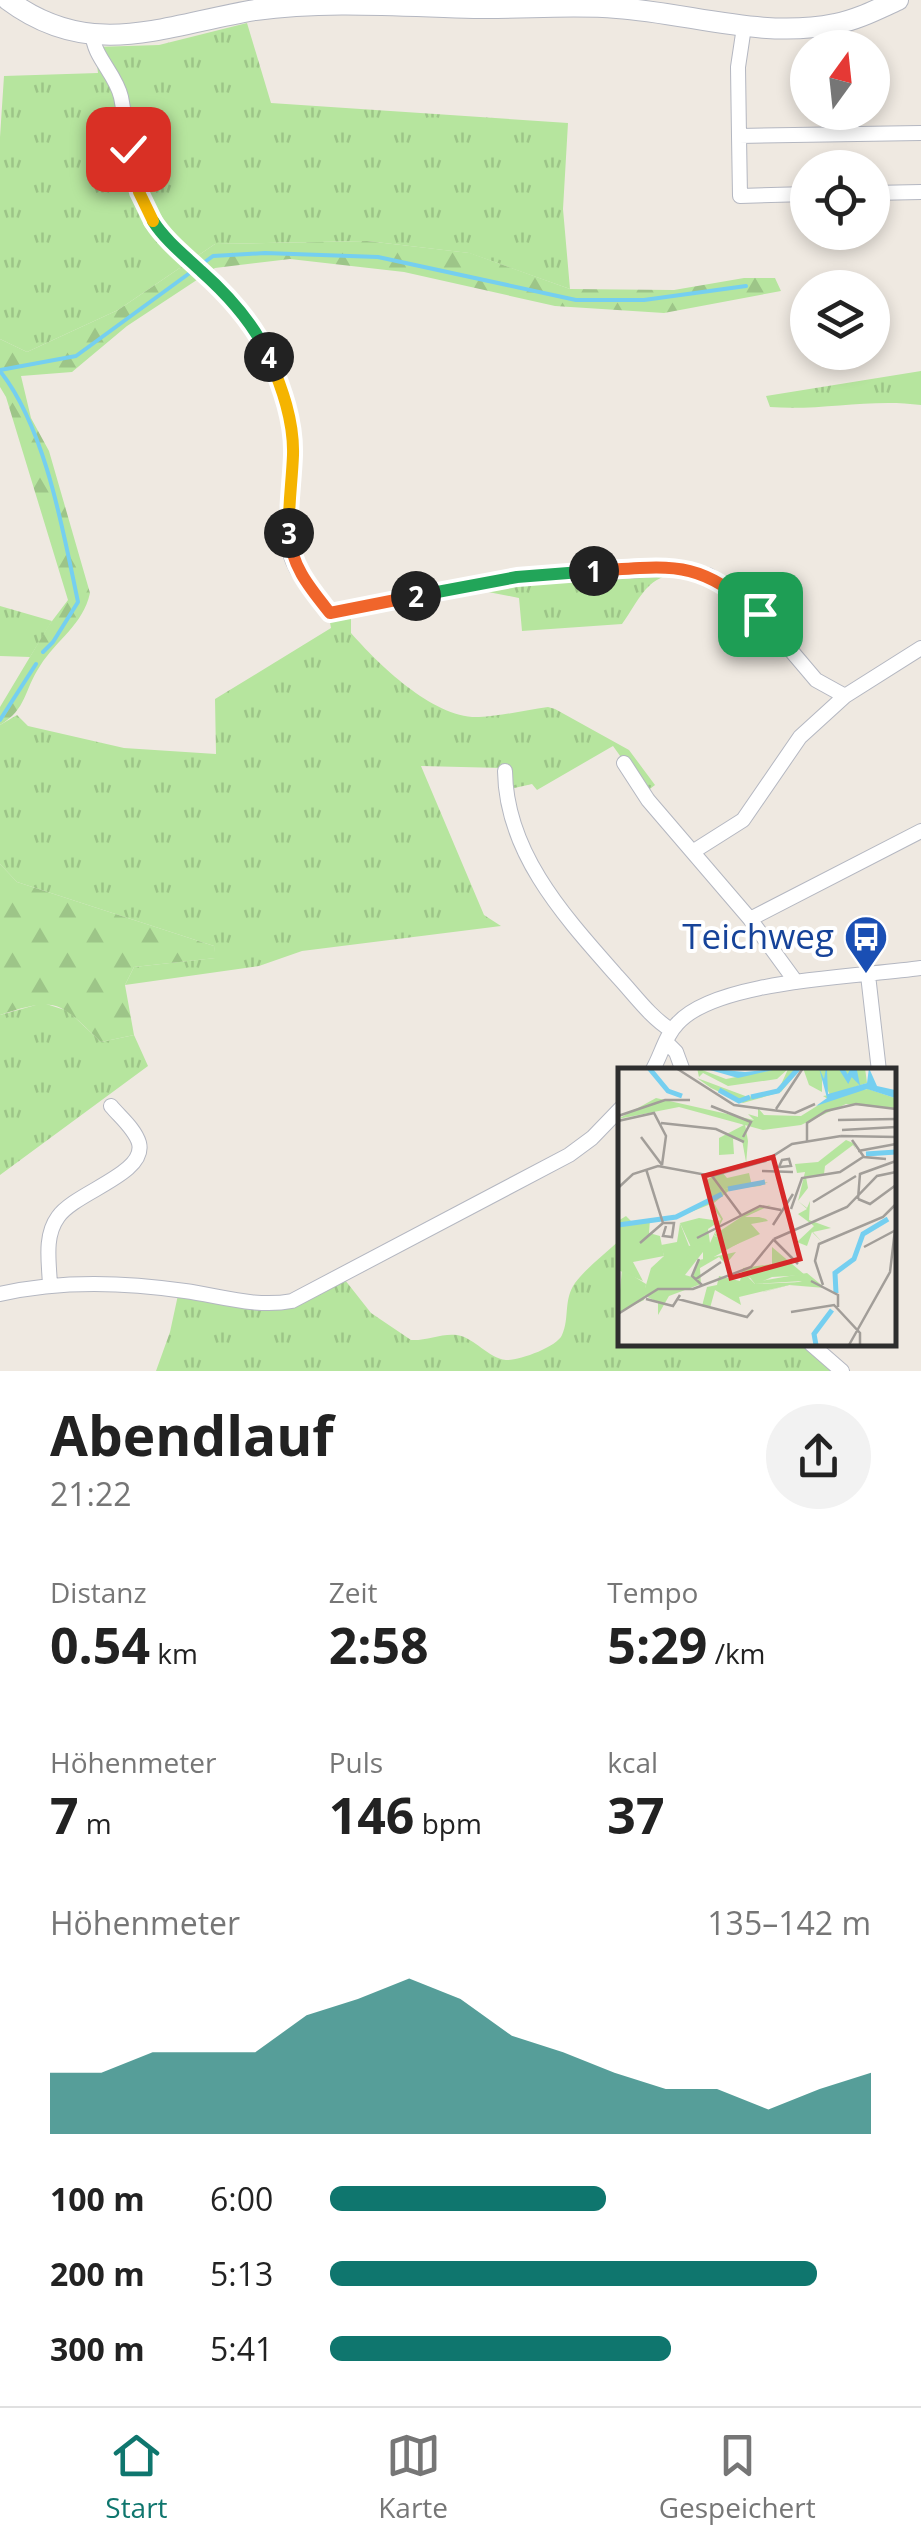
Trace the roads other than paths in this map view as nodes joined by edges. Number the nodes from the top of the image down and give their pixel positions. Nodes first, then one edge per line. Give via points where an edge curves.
1 (8, 0) edge
2 (898, 0) edge
3 (576, 3) edge
4 (744, 27) junction
5 (93, 36) junction
6 (921, 133) edge
7 (739, 136) junction
8 (921, 192) edge
9 (890, 193) edge
10 (790, 195) edge
11 (918, 655) edge
12 (845, 696) junction
13 (624, 763) dead end
14 (505, 771) dead end
15 (921, 831) edge
16 (694, 851) junction
17 (750, 920) junction
18 (921, 968) edge
19 (868, 975) junction
20 (796, 982) junction
21 (669, 1037) junction
22 (654, 1068) edge
23 (681, 1068) edge
24 (879, 1068) edge
25 (111, 1106) dead end
26 (618, 1111) edge
27 (50, 1285) junction
28 (0, 1294) edge
29 (813, 1346) edge
30 (842, 1371) edge

1 - 5 street via 41,20
2 - 4 street via 834,24
3 - 4 street
3 - 5 street via 300,5 154,33
4 - 7 street
5 - 12 street via 116,79 143,202 156,226 247,321 280,384 293,452 291,555 330,613 517,577 679,568 708,575 738,595 816,680
6 - 7 street
7 - 10 street via 740,196
8 - 9 street
11 - 12 street
12 - 16 street via 800,738 743,820
13 - 16 street
14 - 21 street via 514,823 542,884
15 - 17 street
16 - 17 street
17 - 20 street
18 - 19 street
19 - 20 street
19 - 24 street
20 - 21 street via 717,1000 689,1013
21 - 22 street
21 - 23 street
25 - 27 street via 134,1133 139,1158 59,1215 48,1242
26 - 27 street via 569,1155 292,1301 259,1304 158,1287
27 - 28 street
29 - 30 street

